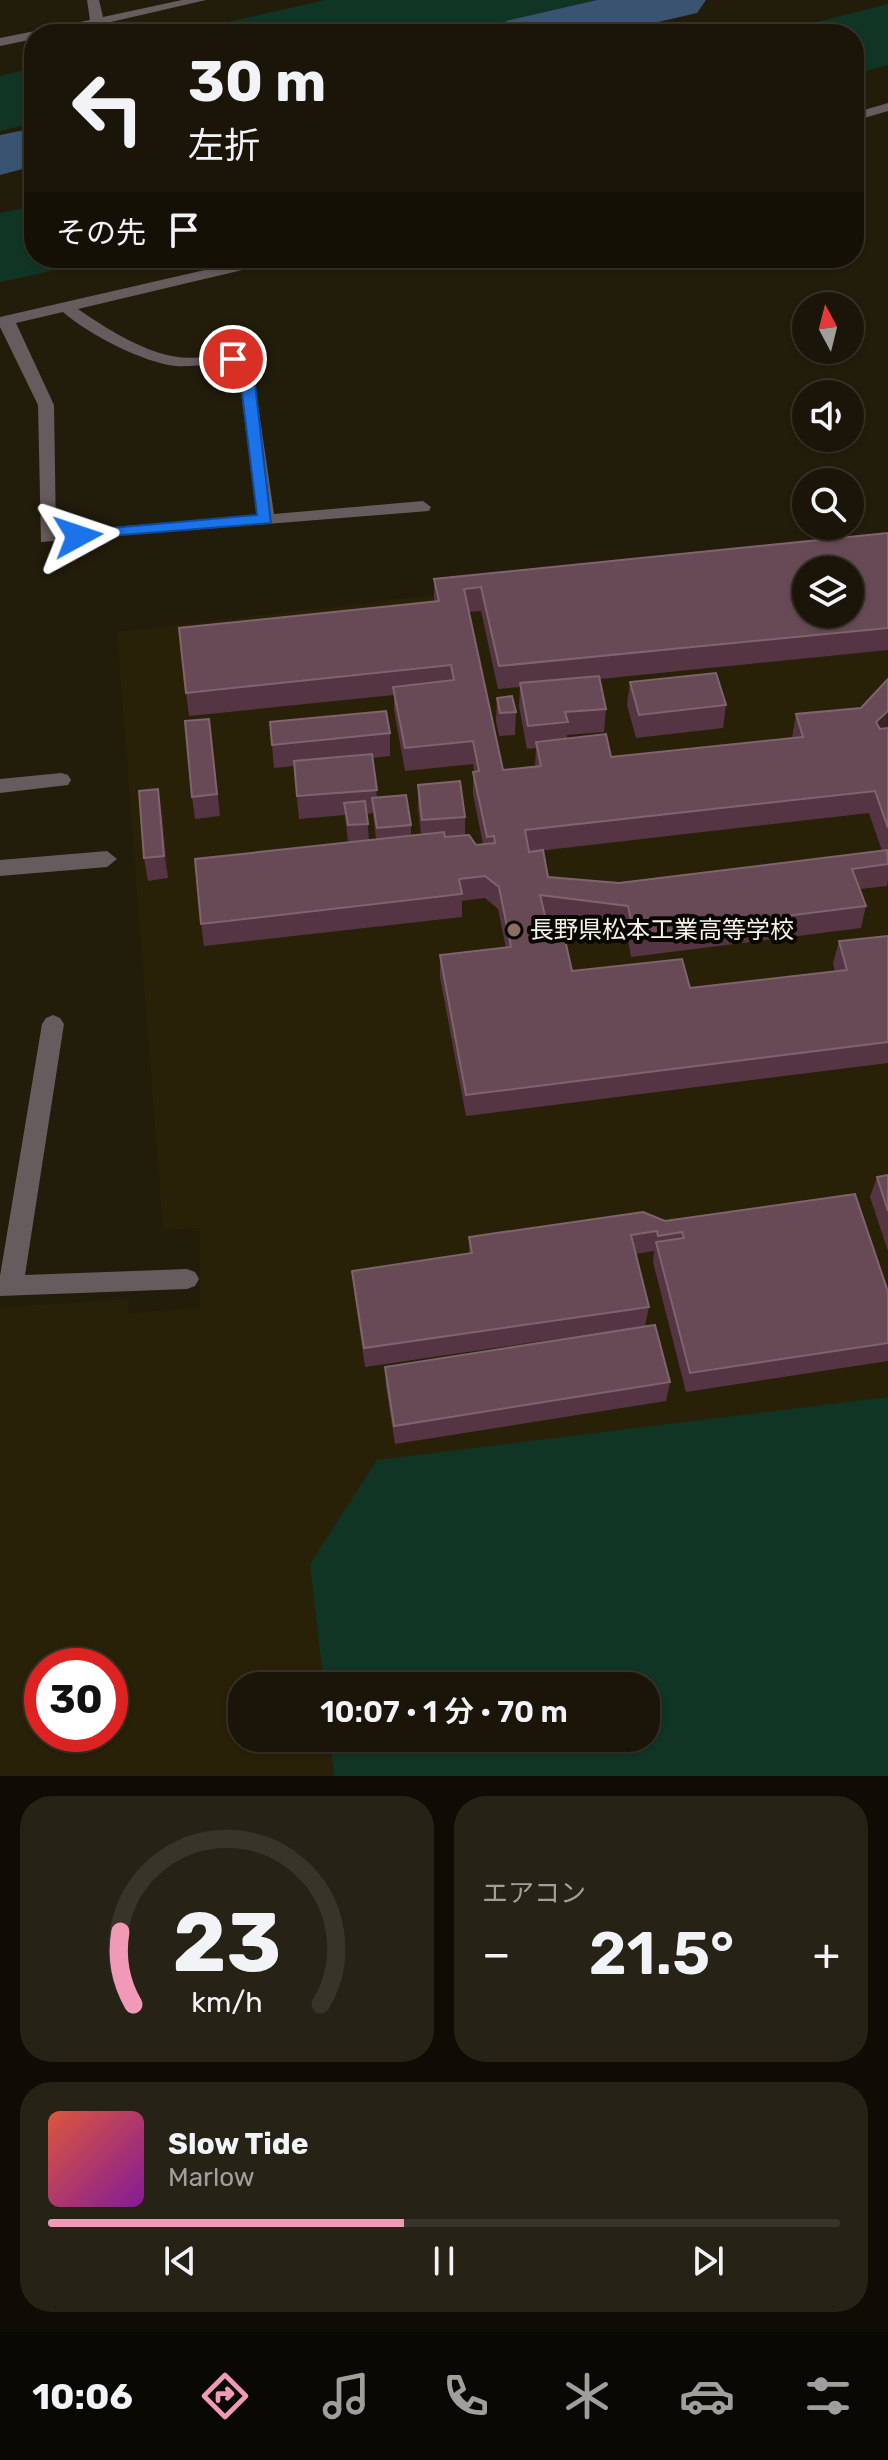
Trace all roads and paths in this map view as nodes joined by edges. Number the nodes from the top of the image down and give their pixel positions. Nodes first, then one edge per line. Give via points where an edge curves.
1 (93, 0) edge
2 (200, 0) edge
3 (97, 22) junction
4 (88, 24) edge
5 (24, 37) edge
6 (0, 42) edge
7 (888, 107) edge
8 (864, 114) edge
9 (233, 268) edge
10 (67, 307) junction
11 (4, 322) edge
12 (423, 507) dead end
13 (266, 520) junction
14 (61, 780) dead end
15 (0, 786) edge
16 (107, 859) dead end
17 (0, 868) edge
18 (53, 1024) dead end
19 (187, 1279) dead end
20 (6, 1286) edge

1 - 3 street
2 - 3 street
3 - 4 street
5 - 6 street
7 - 8 street
9 - 10 street
10 - 11 street
10 - 13 street via 81,321 171,361 233,359 246,367
11 - 13 street via 46,405 47,538
12 - 13 street
14 - 15 street
16 - 17 street
18 - 20 street
19 - 20 street

